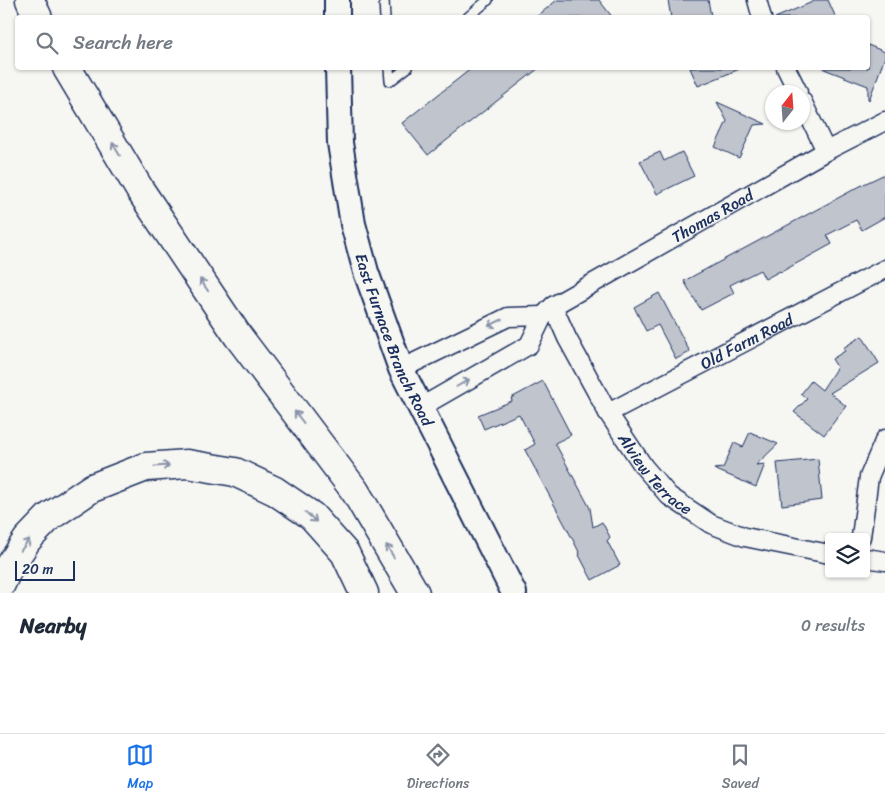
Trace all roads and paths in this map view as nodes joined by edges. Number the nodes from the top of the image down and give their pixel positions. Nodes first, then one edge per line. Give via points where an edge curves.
1 (30, 0) edge
2 (337, 0) edge
3 (384, 0) edge
4 (488, 0) edge
5 (756, 0) edge
6 (37, 15) edge
7 (337, 15) edge
8 (385, 15) edge
9 (470, 15) edge
10 (761, 15) edge
11 (68, 70) edge
12 (338, 70) edge
13 (389, 70) edge
14 (404, 70) edge
15 (787, 70) edge
16 (794, 85) edge
17 (810, 118) edge
18 (885, 121) edge
19 (826, 151) junction
20 (885, 269) edge
21 (548, 311) junction
22 (401, 369) junction
23 (421, 407) junction
24 (608, 413) junction
25 (885, 439) edge
26 (862, 533) edge
27 (825, 553) edge
28 (870, 559) edge
29 (885, 561) edge
30 (0, 586) edge
31 (364, 593) edge
32 (415, 593) edge
33 (514, 593) edge

1 - 6 highway
2 - 7 main road
3 - 8 lane
4 - 9 lane
5 - 10 street
32 -> 11 highway via 355,491 238,336 146,198
12 - 22 main road, East Furnace Branch Road via 340,143 353,224 366,272
13 - 14 lane via 390,81
15 - 16 street
17 - 19 street
18 - 19 street, Thomas Road
19 - 21 street, Thomas Road
20 - 24 street, Old Farm Road
21 -> 22 street, Thomas Road via 508,317
23 -> 21 street via 529,345
21 - 24 street, Alview Terrace
22 - 23 main road, East Furnace Branch Road
23 - 33 main road, East Furnace Branch Road
24 - 27 street, Alview Terrace via 644,467 669,496 711,524 745,537
25 - 26 street via 869,477
28 - 29 street
30 -> 31 highway via 28,540 49,517 92,488 146,467 187,464 235,472 275,491 312,516 344,553

